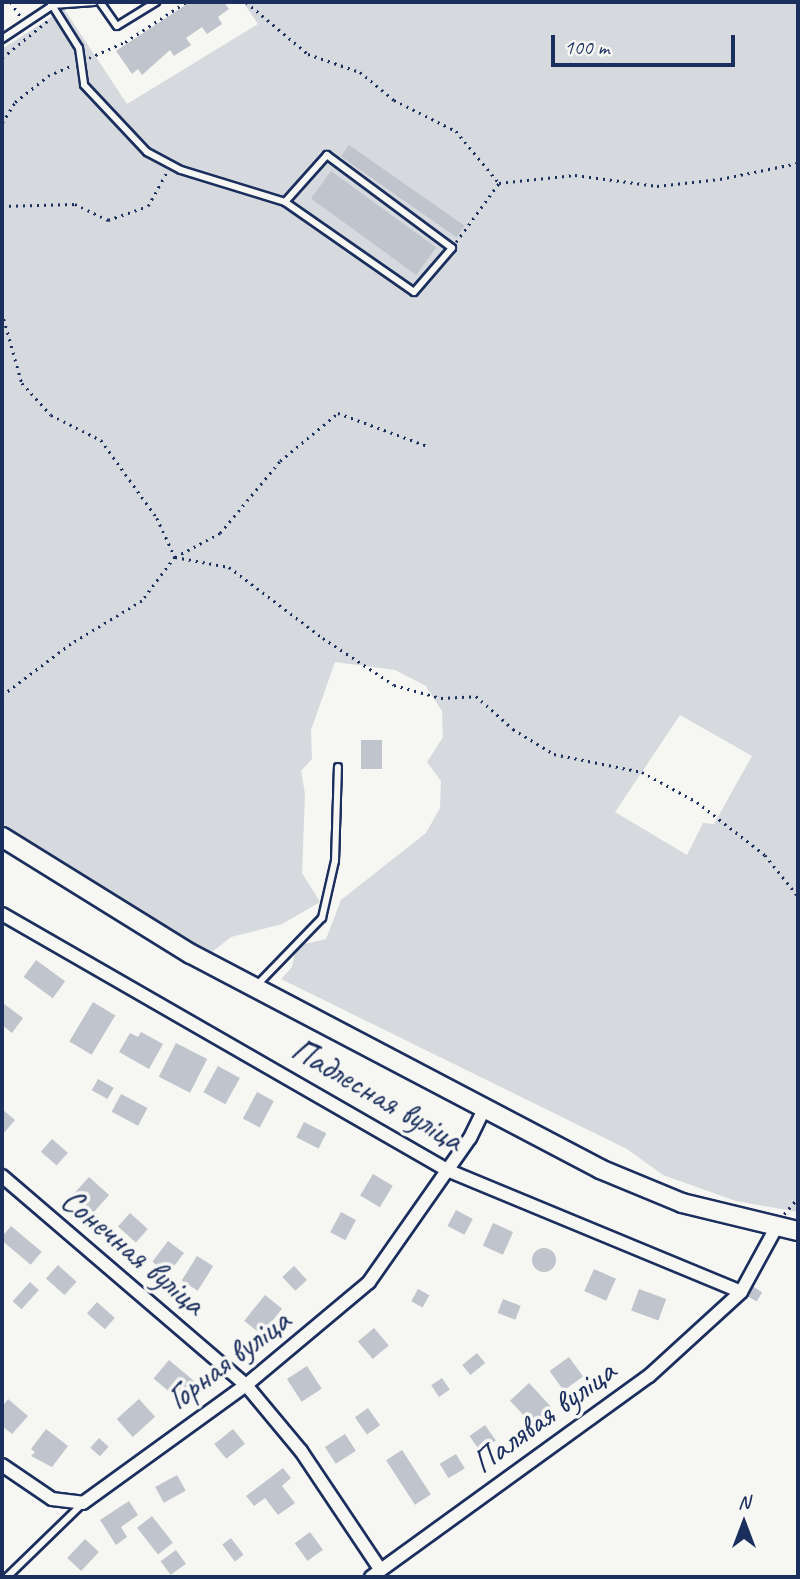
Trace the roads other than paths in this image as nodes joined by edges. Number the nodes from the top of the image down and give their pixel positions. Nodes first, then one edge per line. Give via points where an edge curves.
1 (94, 2) edge
2 (100, 2) edge
3 (156, 2) edge
4 (52, 4) edge
5 (2, 39) edge
6 (285, 202) junction
7 (338, 768) dead end
8 (2, 837) edge
9 (2, 914) edge
10 (255, 988) junction
11 (485, 1107) junction
12 (447, 1170) junction
13 (2, 1176) edge
14 (777, 1226) junction
15 (798, 1231) edge
16 (741, 1292) junction
17 (246, 1385) junction
18 (2, 1465) edge
19 (83, 1503) junction
20 (376, 1573) edge
21 (7, 1577) edge

1 - 4 lane
2 - 3 lane via 117,26
4 - 5 lane
4 - 6 lane via 79,48 84,85 147,152 169,164
6 - 6 lane via 414,292 452,248 327,155
7 - 10 lane via 335,861 322,918
8 - 10 street via 191,954
9 - 12 street, Падлесная вуліца
10 - 11 street
11 - 12 street, Горная вуліца
11 - 14 street via 652,1193
12 - 16 street, Падлесная вуліца
12 - 17 street, Горная вуліца via 369,1282
13 - 17 street, Сонечная вуліца
14 - 15 street
14 - 16 street, Палявая вуліца
16 - 20 street, Палявая вуліца via 649,1376
17 - 19 street, Горная вуліца
17 - 20 street, Сонечная вуліца via 301,1451
18 - 19 street via 52,1499
19 - 21 lane

